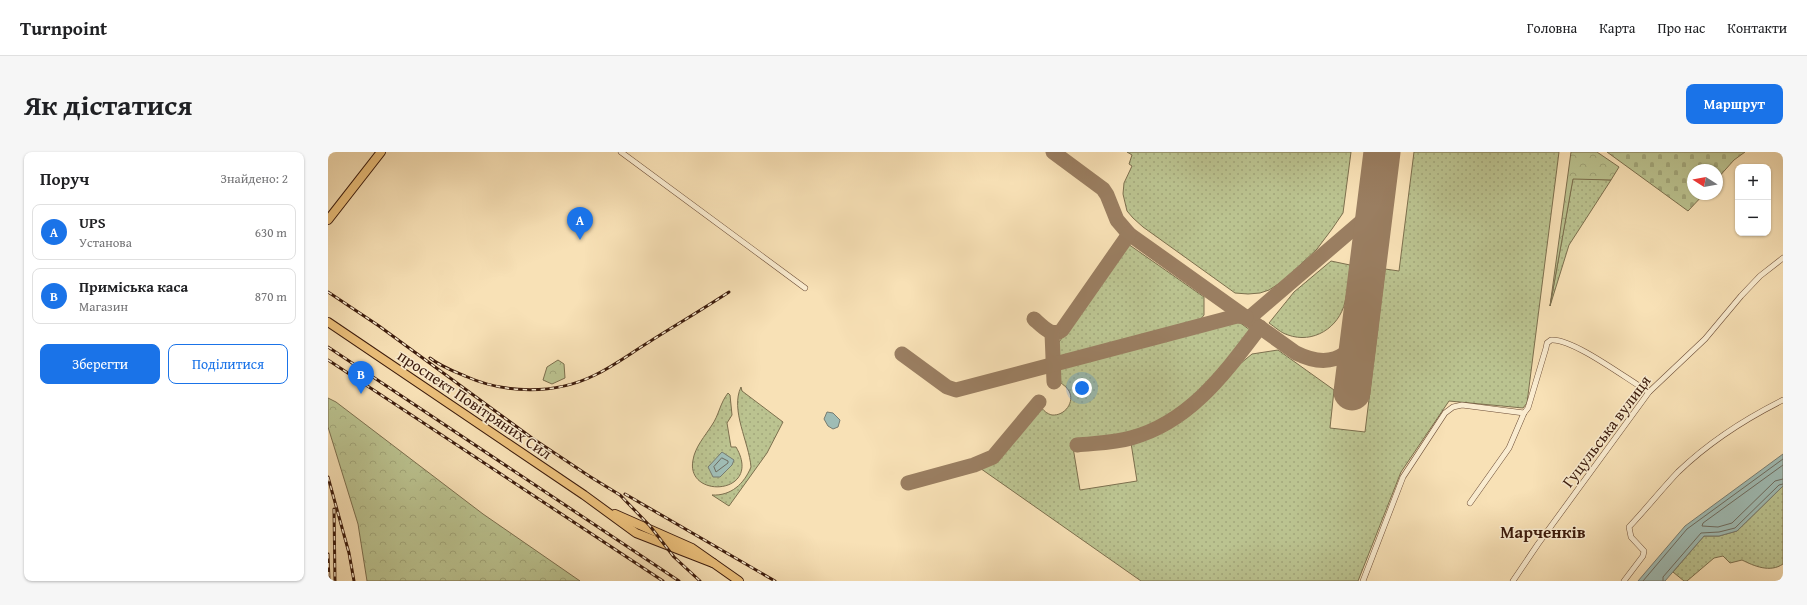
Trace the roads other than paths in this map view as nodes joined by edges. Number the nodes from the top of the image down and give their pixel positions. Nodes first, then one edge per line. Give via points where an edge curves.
1 (381, 152) edge
2 (621, 152) edge
3 (328, 220) edge
4 (1783, 258) edge
5 (805, 288) dead end
6 (330, 323) edge
7 (1650, 392) junction
8 (1783, 400) edge
9 (1524, 413) junction
10 (1470, 504) dead end
11 (739, 581) edge
12 (1363, 581) edge
13 (1513, 581) edge
14 (1624, 581) edge

1 - 3 main road
2 - 5 street
4 - 7 street, Гуцульська вулиця via 1760,276 1705,339
6 - 11 main road, проспект Повітряних Сил via 601,507 625,527 712,563
7 - 9 street via 1582,350 1562,341 1551,340 1546,348 1528,408
7 - 13 street, Гуцульська вулиця
8 - 14 street via 1755,414 1706,448 1678,472 1648,504 1629,527 1631,536 1644,551
9 - 10 street via 1509,448
9 - 12 street via 1462,404 1445,413 1403,477

